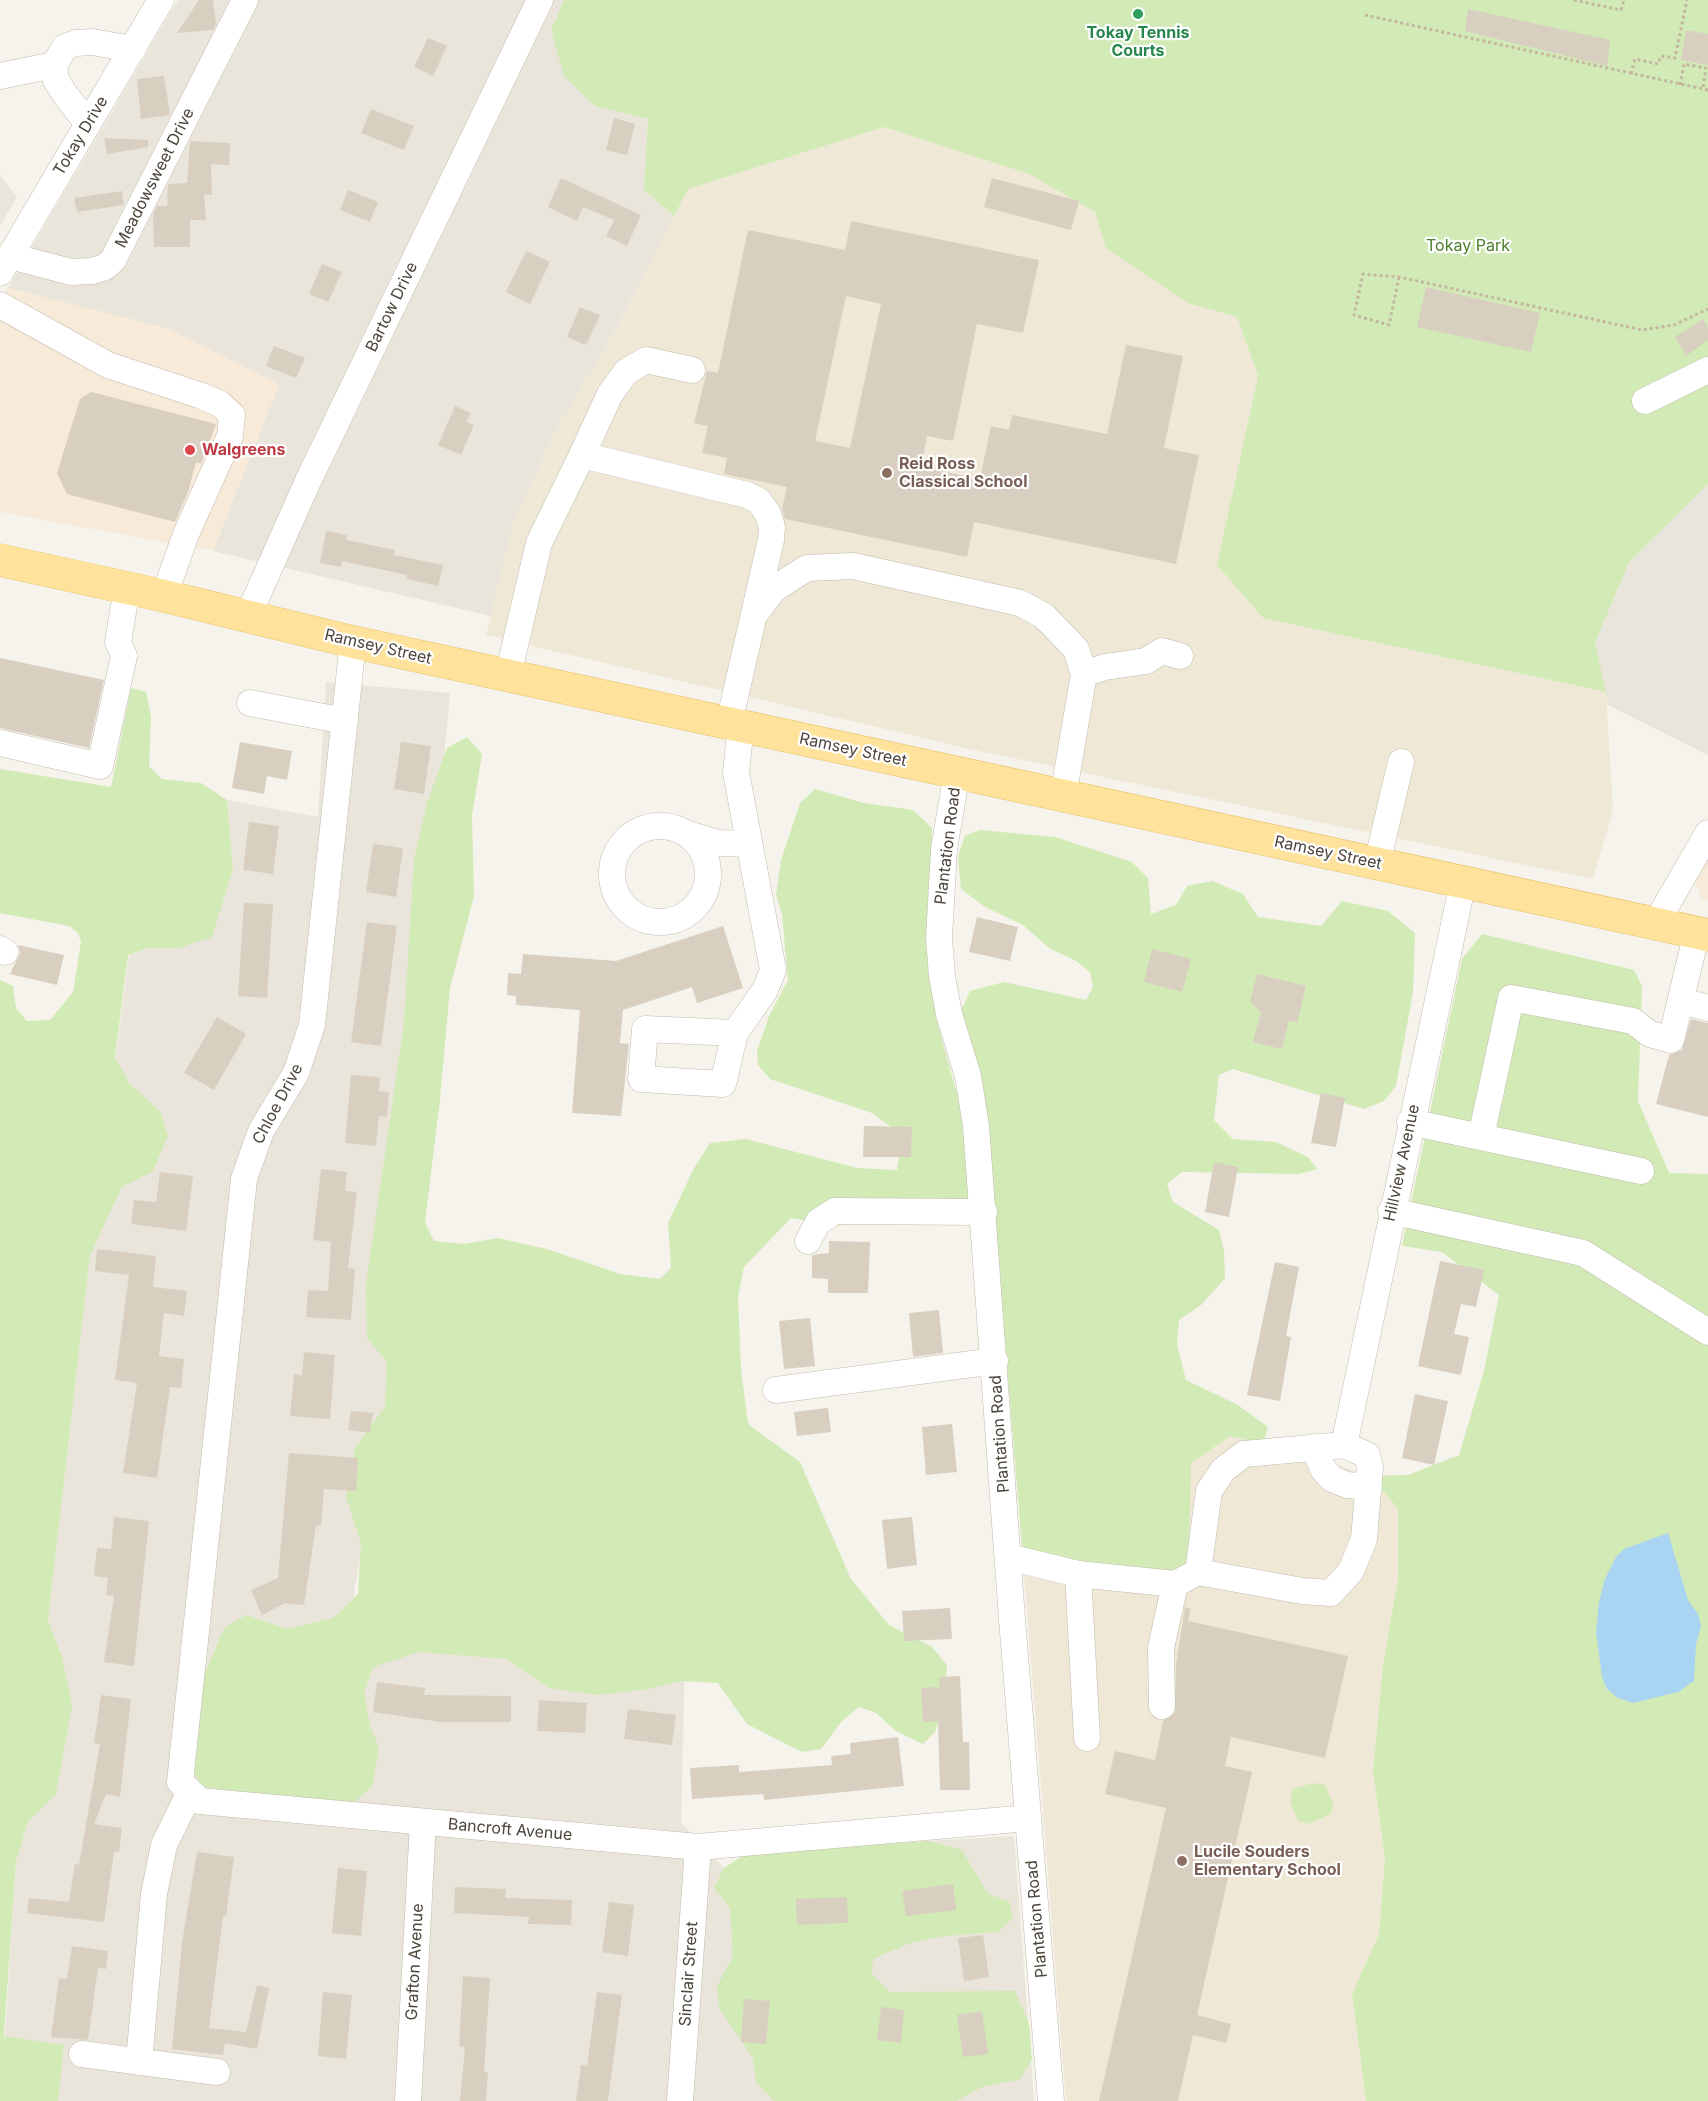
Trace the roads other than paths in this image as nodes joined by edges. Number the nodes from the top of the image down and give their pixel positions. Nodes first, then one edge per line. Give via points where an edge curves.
1 (161, 0) edge
2 (245, 0) edge
3 (540, 0) edge
4 (133, 49) junction
5 (54, 65) junction
6 (0, 76) edge
7 (88, 124) junction
8 (5, 265) edge
9 (0, 305) edge
10 (692, 370) dead end
11 (1708, 370) edge
12 (1645, 401) dead end
13 (582, 455) junction
14 (0, 560) edge
15 (126, 588) junction
16 (164, 596) junction
17 (248, 616) junction
18 (753, 618) junction
19 (353, 642) junction
20 (1180, 656) dead end
21 (1084, 674) junction
22 (508, 675) junction
23 (250, 703) dead end
24 (345, 721) junction
25 (735, 724) junction
26 (0, 743) edge
27 (1401, 762) dead end
28 (957, 772) junction
29 (1063, 796) junction
30 (1708, 833) edge
31 (688, 834) dead end
32 (749, 844) junction
33 (1701, 858) edge
34 (1377, 863) junction
35 (1463, 882) junction
36 (1656, 923) junction
37 (1703, 934) edge
38 (1681, 1001) junction
39 (1708, 1008) edge
40 (735, 1033) dead end
41 (1410, 1122) junction
42 (1481, 1137) junction
43 (1641, 1171) dead end
44 (1391, 1211) junction
45 (984, 1212) junction
46 (808, 1241) dead end
47 (1708, 1332) edge
48 (995, 1361) junction
49 (776, 1390) dead end
50 (1344, 1445) junction
51 (1314, 1448) junction
52 (1369, 1487) junction
53 (1008, 1557) junction
54 (1198, 1572) junction
55 (1078, 1574) junction
56 (1175, 1584) junction
57 (1162, 1706) dead end
58 (1087, 1738) dead end
59 (189, 1794) junction
60 (1028, 1818) junction
61 (423, 1822) junction
62 (698, 1847) junction
63 (82, 2054) dead end
64 (139, 2061) junction
65 (217, 2072) dead end
66 (408, 2101) edge
67 (680, 2101) edge
68 (1051, 2101) edge

1 - 4 street, Tokay Drive
2 - 8 street, Meadowsweet Drive via 113,260 92,271 71,272
3 - 17 street, Bartow Drive via 308,481
4 - 5 street via 76,43 65,47
4 - 7 street, Tokay Drive
5 - 6 street
5 - 7 street via 56,80
7 - 8 street, Tokay Drive
9 - 16 street via 108,365 202,396 232,415 230,436 186,534
10 - 13 street via 646,360 627,372 610,394
11 - 12 street
13 - 18 street via 759,501 768,514 771,540
13 - 22 street via 539,543
14 - 15 main road, Ramsey Street
15 - 16 main road, Ramsey Street
15 - 26 street via 118,642 124,656 100,766
16 - 17 main road, Ramsey Street
17 - 19 main road, Ramsey Street
18 - 21 street via 774,589 807,568 853,566 1020,603 1061,631 1076,648
18 - 25 street
19 - 22 main road, Ramsey Street
19 - 24 street, Chloe Drive
20 - 21 street via 1162,651 1146,661
21 - 29 street
22 - 25 main road, Ramsey Street
23 - 24 street
24 - 59 street, Chloe Drive via 312,1025 296,1073 261,1131 244,1179 180,1782
25 - 28 main road, Ramsey Street
25 - 32 street via 736,772
27 - 34 street
28 - 29 main road, Ramsey Street
28 - 45 street, Plantation Road via 944,849 939,938 949,1014 968,1076
29 - 34 main road, Ramsey Street
30 - 33 street
31 - 32 street via 717,843
32 - 40 street via 773,970 765,990
33 - 36 street
34 - 35 main road, Ramsey Street
35 - 36 main road, Ramsey Street
35 - 41 street, Hillview Avenue
36 - 37 main road, Ramsey Street
37 - 38 street
38 - 39 street
38 - 42 street via 1671,1040 1650,1034 1633,1021 1511,998
41 - 42 street
41 - 44 street, Hillview Avenue
42 - 43 street
44 - 47 street via 1583,1253
44 - 50 street, Hillview Avenue
45 - 46 street via 835,1210 818,1222
45 - 48 street, Plantation Road
48 - 49 street
48 - 53 street, Plantation Road
50 - 51 street
50 - 52 street via 1367,1455
51 - 52 street via 1332,1479
51 - 54 street via 1244,1454 1223,1470 1209,1491
52 - 54 street via 1364,1539 1351,1571 1331,1593
53 - 55 street
53 - 60 street, Plantation Road
54 - 56 street
55 - 56 street
55 - 58 street
56 - 57 street via 1161,1648
59 - 61 street, Bancroft Avenue via 200,1801
59 - 64 street via 164,1845 154,1894
60 - 62 street, Bancroft Avenue
60 - 68 street, Plantation Road
61 - 62 street, Bancroft Avenue
61 - 66 street, Grafton Avenue
62 - 67 street, Sinclair Street
63 - 64 street
64 - 65 street

